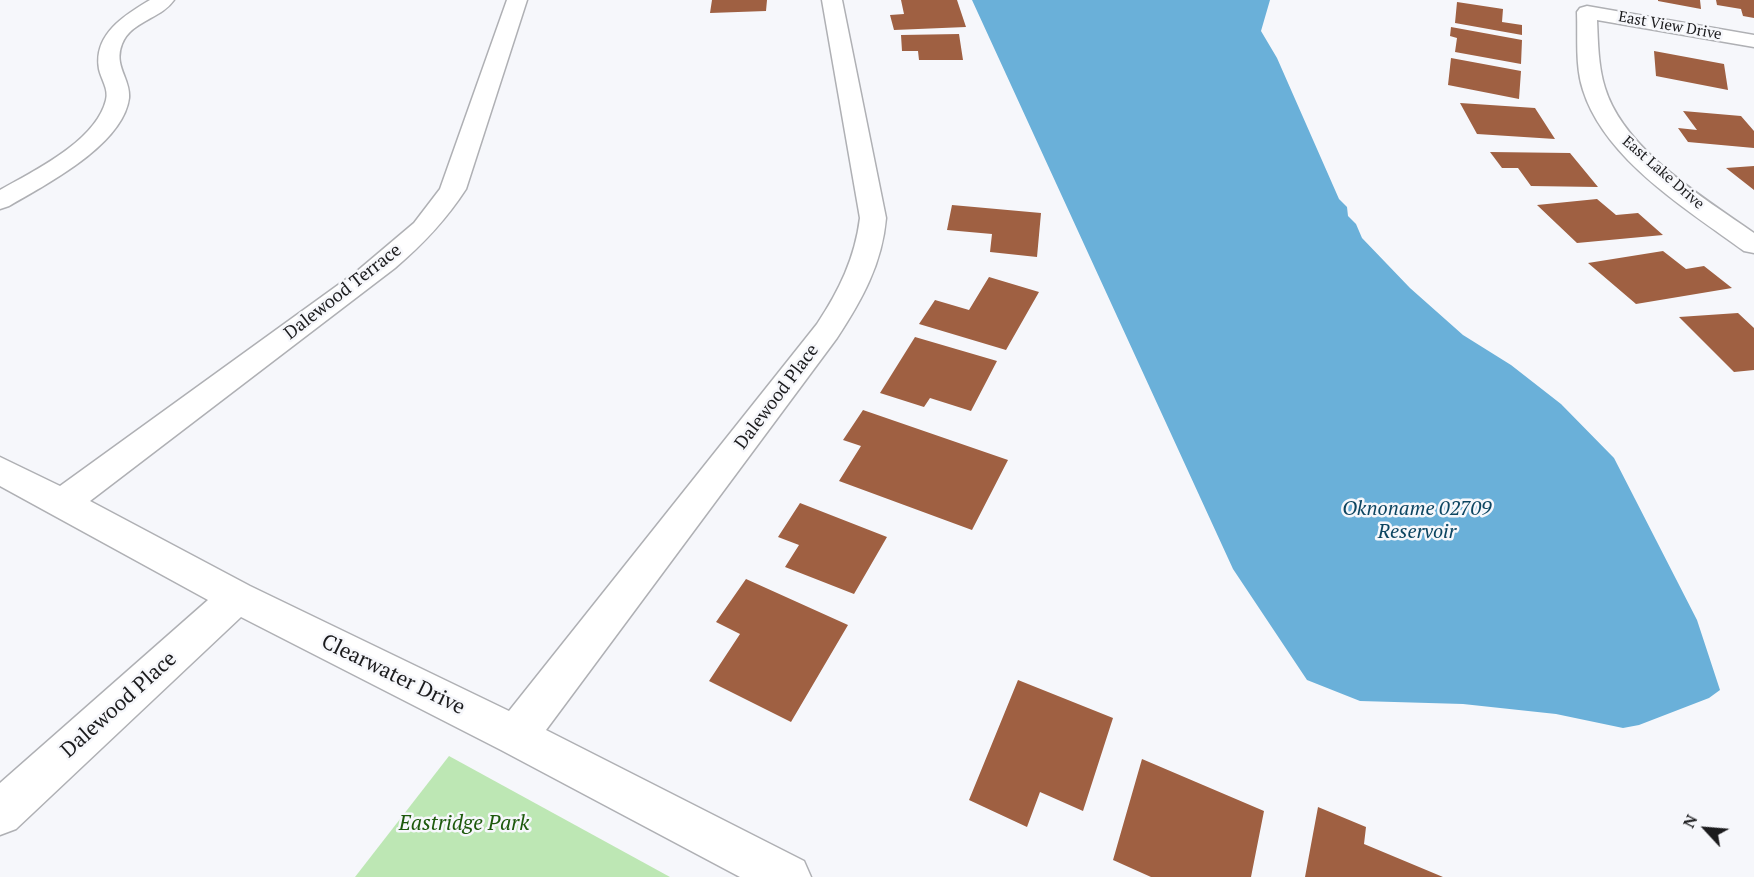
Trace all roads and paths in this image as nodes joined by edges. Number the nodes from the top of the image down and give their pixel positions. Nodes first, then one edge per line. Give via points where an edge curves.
1 (164, 0) edge
2 (517, 0) edge
3 (832, 0) edge
4 (1587, 12) joint
5 (1754, 41) edge
6 (0, 201) edge
7 (1754, 245) edge
8 (0, 470) edge
9 (63, 502) junction
10 (237, 597) junction
11 (516, 736) junction
12 (0, 813) edge
13 (788, 877) edge

1 - 6 street via 128,24 111,42 108,53 118,99 104,124 72,158
2 - 9 street, Dalewood Terrace via 453,189 441,210 378,267
3 - 11 street, Dalewood Place via 873,218 872,240 856,287 820,340
4 - 5 street, East View Drive
4 - 7 street, East Lake Drive via 1593,89 1613,128 1680,190
8 - 9 street, Clearwater Drive
9 - 10 street, Clearwater Drive
10 - 11 street, Clearwater Drive
10 - 12 street, Dalewood Place
11 - 13 street, Clearwater Drive

